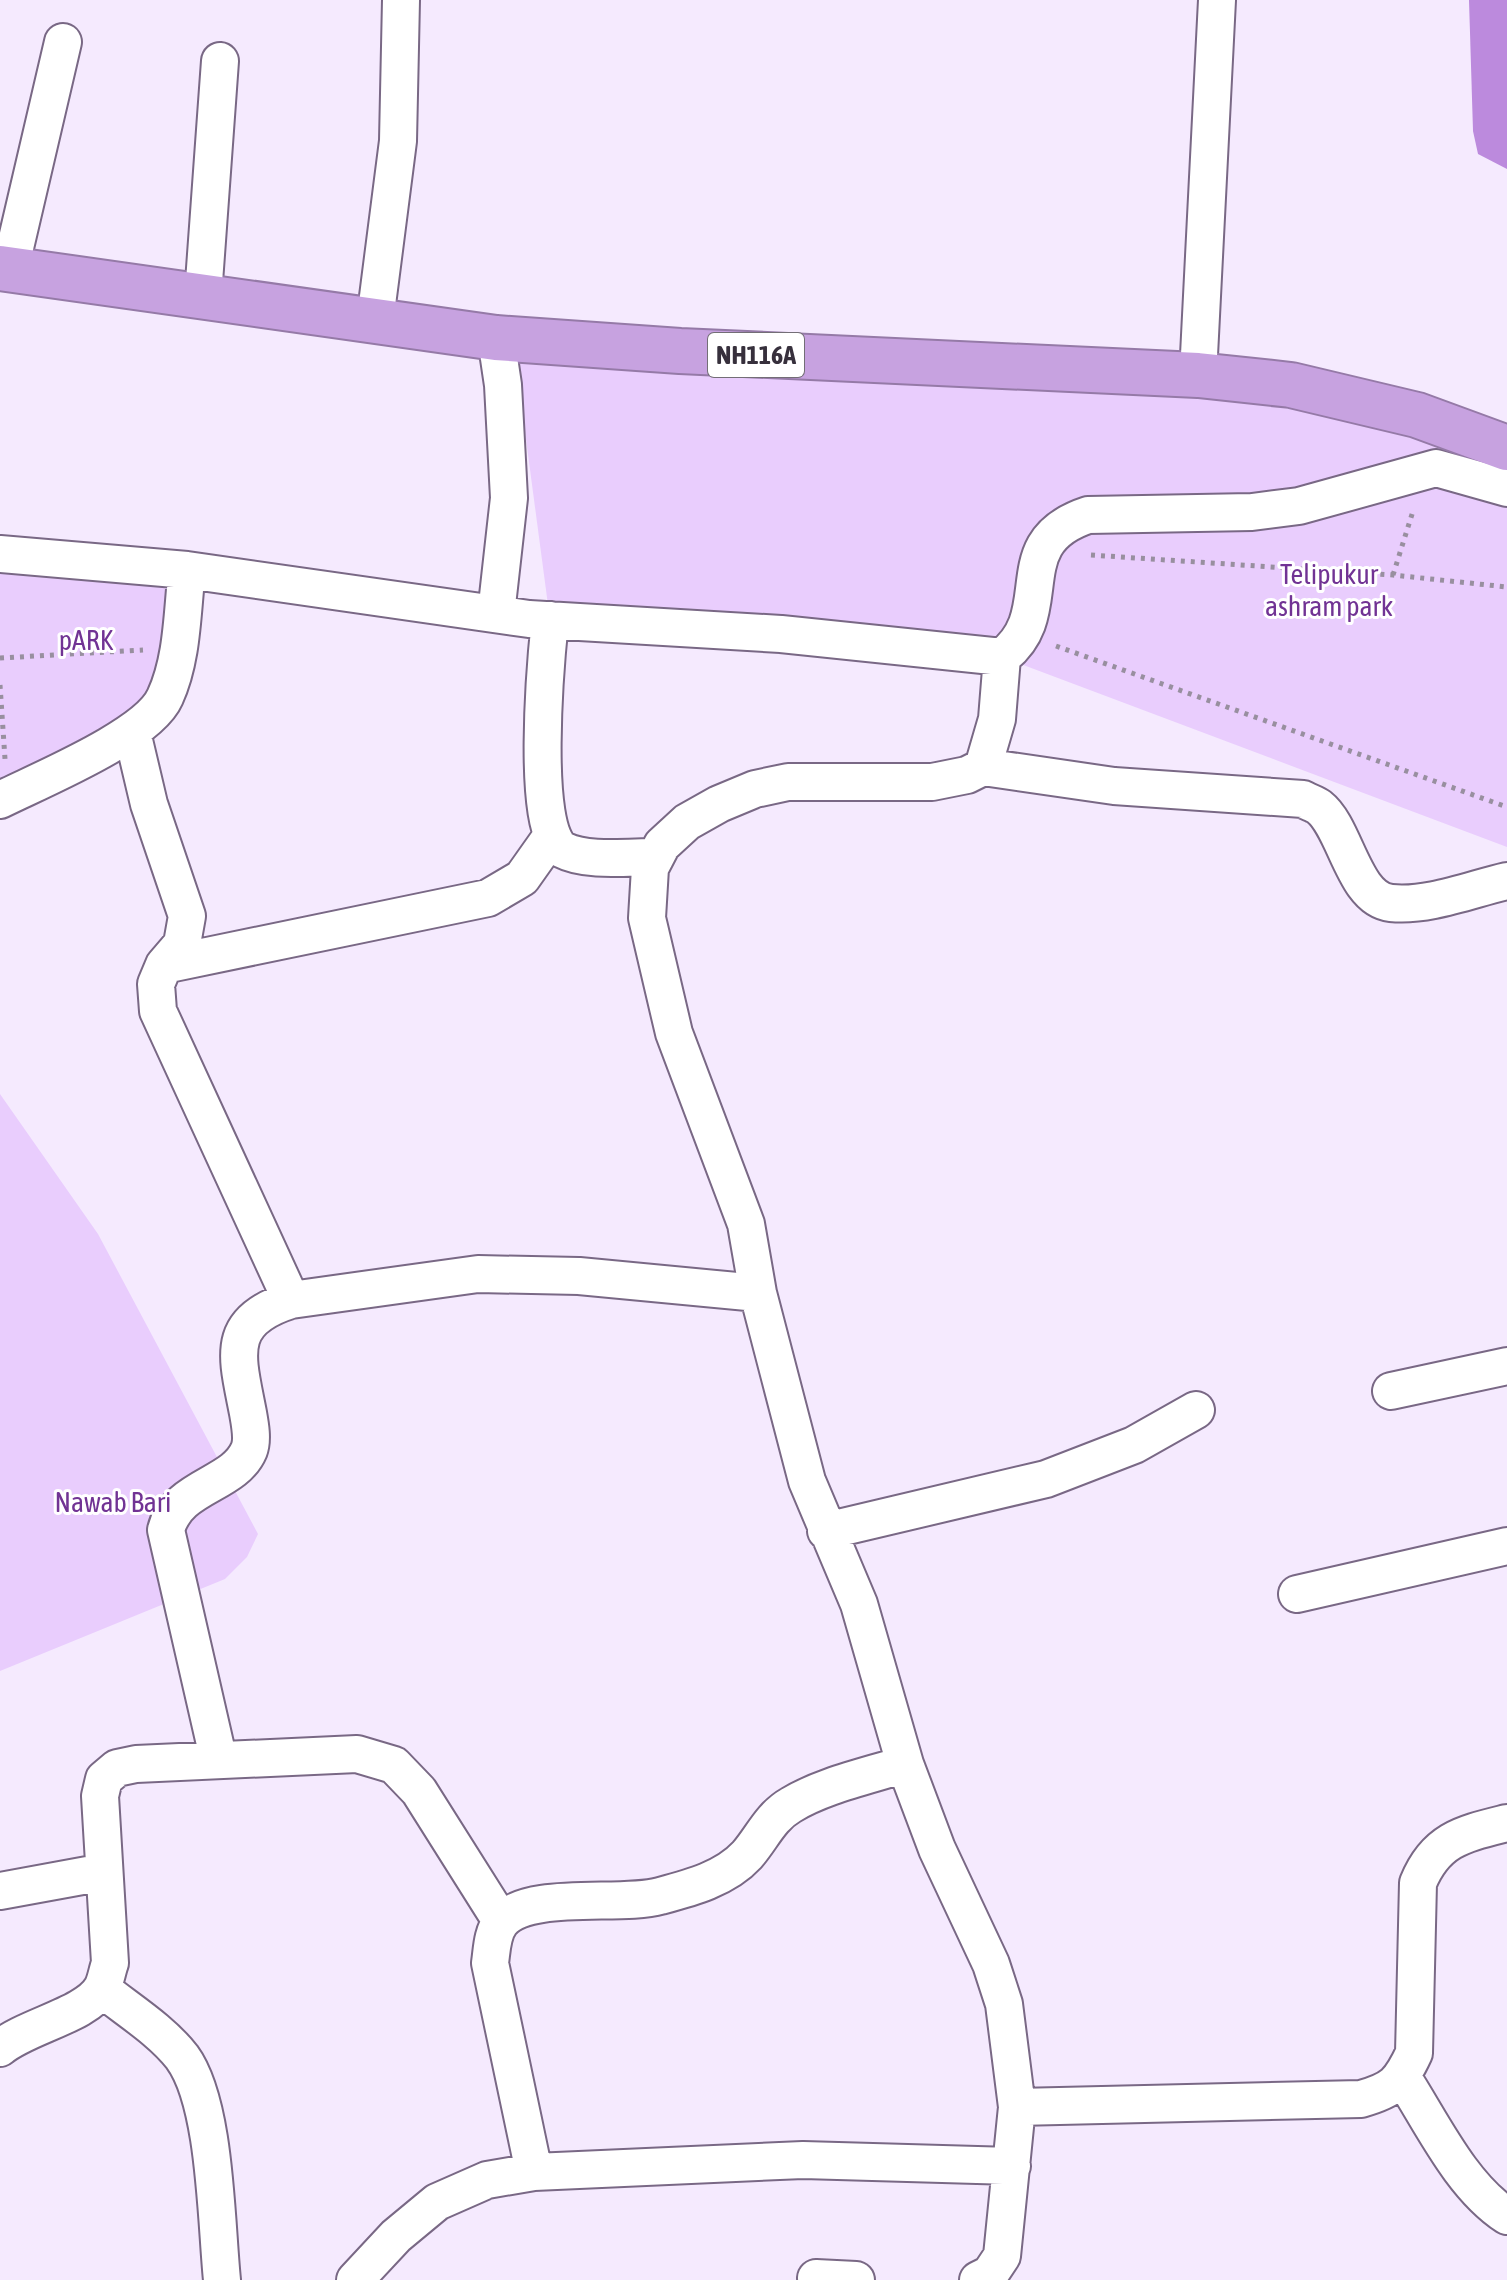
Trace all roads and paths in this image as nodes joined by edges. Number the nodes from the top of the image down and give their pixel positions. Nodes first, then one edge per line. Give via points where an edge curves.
1 (401, 0) edge
2 (1217, 0) edge
3 (63, 42) dead end
4 (220, 61) dead end
5 (5, 268) edge
6 (203, 296) junction
7 (375, 320) junction
8 (496, 338) junction
9 (1198, 375) junction
10 (1507, 448) edge
11 (1426, 472) junction
12 (1507, 488) edge
13 (0, 554) edge
14 (1080, 554) dead end
15 (187, 570) junction
16 (1393, 575) junction
17 (1507, 587) edge
18 (496, 614) junction
19 (550, 620) junction
20 (1051, 644) dead end
21 (178, 648) junction
22 (1002, 657) junction
23 (0, 658) edge
24 (0, 685) edge
25 (132, 732) junction
26 (983, 767) junction
27 (4, 798) edge
28 (1507, 807) edge
29 (551, 837) junction
30 (655, 857) junction
31 (1507, 881) edge
32 (164, 965) junction
33 (758, 1293) junction
34 (291, 1300) junction
35 (1507, 1366) edge
36 (1391, 1391) dead end
37 (1196, 1410) dead end
38 (826, 1531) junction
39 (1507, 1546) edge
40 (1297, 1594) dead end
41 (218, 1757) junction
42 (905, 1764) junction
43 (1507, 1823) edge
44 (104, 1872) junction
45 (0, 1891) edge
46 (501, 1921) junction
47 (102, 1989) junction
48 (0, 2048) edge
49 (1403, 2078) junction
50 (1017, 2107) junction
51 (1012, 2166) junction
52 (534, 2172) junction
53 (1507, 2216) edge
54 (816, 2278) edge
55 (222, 2280) edge
56 (355, 2280) edge
57 (856, 2280) edge
58 (978, 2280) edge

1 - 7 street via 398,141
2 - 9 street
3 - 5 street
4 - 6 street
5 - 6 highway, NH116A
6 - 7 highway, NH116A
7 - 8 highway, NH116A
8 - 9 highway, NH116A
8 - 18 street via 509,477
9 - 10 highway, NH116A via 1291,385 1356,399
11 - 12 street via 1436,468
11 - 16 path
11 - 22 street via 1299,506 1088,515 1072,520 1048,537 1041,550 1024,636
13 - 15 street
14 - 16 path
15 - 18 street
15 - 21 street
16 - 17 path
18 - 19 street
19 - 22 street via 781,634
19 - 29 street via 544,792
20 - 28 path
21 - 23 path
21 - 25 street via 164,701
22 - 26 street via 997,719
24 - 27 path
25 - 27 street
25 - 32 street via 149,804 187,916 182,944
26 - 30 street via 932,782 814,779 755,789 687,822
26 - 31 street via 1114,786 1303,799 1320,807 1361,880 1376,898 1390,903
29 - 30 street via 575,854
29 - 32 street via 522,878 488,898
30 - 33 street via 647,918 654,956 674,1033 746,1224
32 - 34 street via 156,984 158,1011
33 - 34 street via 579,1276 478,1274
33 - 38 street via 794,1443
34 - 41 street via 267,1308 240,1335 238,1362 251,1429 249,1450 237,1465 180,1504 166,1530
35 - 36 street
37 - 38 street via 1134,1445 1046,1479
38 - 42 street via 859,1604
39 - 40 street
41 - 44 street via 136,1764 117,1768 104,1779
41 - 46 street via 357,1754 394,1765 419,1791
42 - 46 street via 790,1805 771,1820 746,1856 699,1885 649,1899 544,1905 519,1910
42 - 50 street via 937,1849 991,1964 1004,2004
43 - 49 street via 1453,1841 1429,1857 1418,1883 1414,2053
44 - 45 street
44 - 47 street via 110,1963
46 - 52 street via 492,1939 490,1963
47 - 48 street via 76,2010 40,2023
47 - 55 street via 159,2034 182,2058 198,2088
49 - 50 street via 1384,2092 1361,2099
49 - 53 street via 1465,2174
50 - 51 street
51 - 52 street via 803,2160
51 - 58 street via 1002,2256 990,2274
52 - 56 street via 487,2180 437,2202
54 - 57 street

